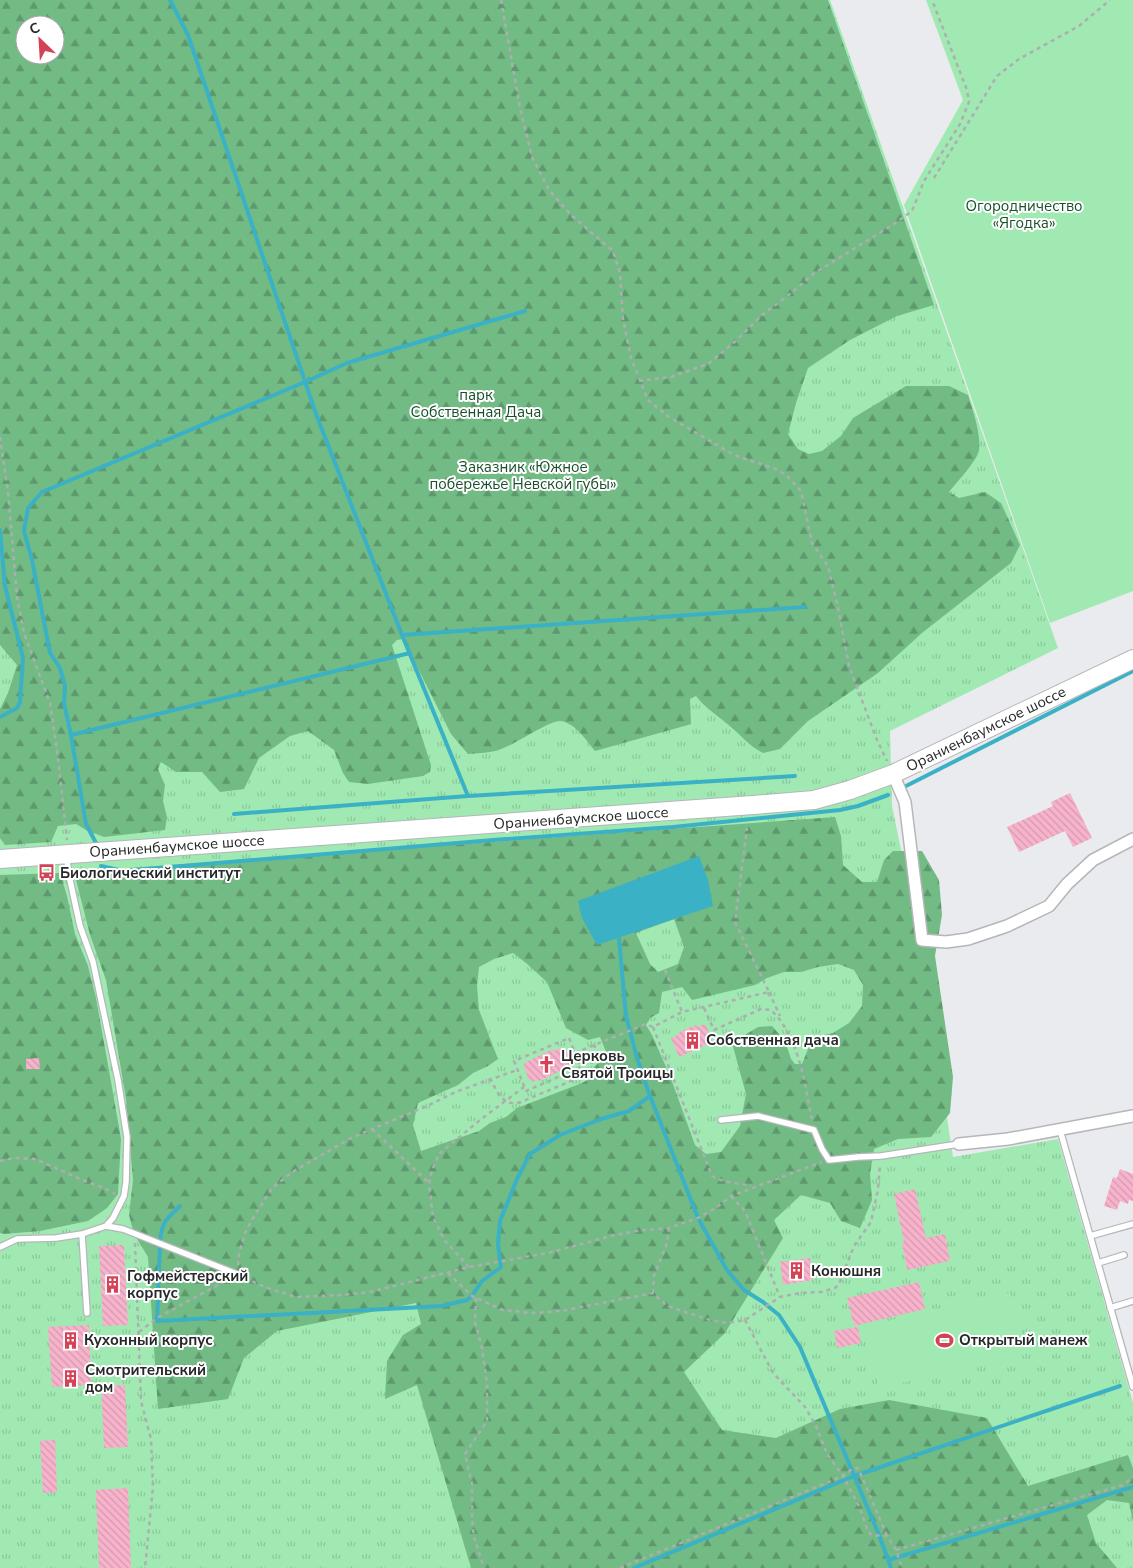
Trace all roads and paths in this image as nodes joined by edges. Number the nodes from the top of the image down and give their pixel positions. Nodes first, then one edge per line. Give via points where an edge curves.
1 (502, 0) edge
2 (932, 0) edge
3 (1110, 0) edge
4 (934, 178) dead end
5 (639, 381) junction
6 (0, 437) edge
7 (1133, 658) edge
8 (893, 774) junction
9 (747, 828) dead end
10 (1133, 839) edge
11 (67, 854) junction
12 (0, 858) edge
13 (665, 970) dead end
14 (769, 992) junction
15 (704, 1008) junction
16 (682, 1012) junction
17 (781, 1019) junction
18 (653, 1027) junction
19 (595, 1045) junction
20 (575, 1053) junction
21 (517, 1070) junction
22 (490, 1078) junction
23 (524, 1086) junction
24 (505, 1101) junction
25 (1133, 1116) edge
26 (721, 1120) dead end
27 (372, 1129) junction
28 (814, 1130) junction
29 (1060, 1130) junction
30 (959, 1144) joint
31 (880, 1156) junction
32 (829, 1160) junction
33 (0, 1161) edge
34 (429, 1184) junction
35 (752, 1186) junction
36 (731, 1196) junction
37 (123, 1198) junction
38 (1133, 1224) edge
39 (106, 1226) junction
40 (669, 1228) junction
41 (82, 1234) junction
42 (134, 1234) junction
43 (1090, 1236) junction
44 (0, 1248) edge
45 (1124, 1255) dead end
46 (1098, 1263) junction
47 (469, 1268) junction
48 (448, 1273) junction
49 (237, 1274) junction
50 (652, 1293) junction
51 (780, 1297) junction
52 (476, 1298) junction
53 (1133, 1301) edge
54 (1110, 1308) junction
55 (87, 1313) dead end
56 (745, 1320) junction
57 (138, 1332) junction
58 (1133, 1387) edge
59 (843, 1476) junction
60 (1133, 1477) edge
61 (887, 1536) junction
62 (896, 1550) junction
63 (145, 1568) edge
64 (484, 1568) edge
65 (620, 1568) edge
66 (902, 1568) edge

1 - 5 path via 520,108 532,157 549,190 571,215 613,251 620,274 623,320
2 - 5 path via 969,102 960,124 924,181 912,211 813,274 708,364 671,377
3 - 4 path via 1079,26 1019,59 997,76
5 - 8 path via 648,400 669,418 734,455 785,474 801,491 812,543 828,566 849,666 876,740
6 - 11 path via 17,597 24,634 50,703
7 - 8 main road, Ораниенбаумское шоссе
8 - 10 street via 905,802 922,940 946,942 968,939 1048,906 1093,860
8 - 11 main road, Ораниенбаумское шоссе via 850,790 805,801
9 - 14 path via 735,922
11 - 12 main road, Ораниенбаумское шоссе
11 - 37 lane via 80,926 93,962 118,1080 126,1137
13 - 16 path
14 - 15 path
14 - 17 path
15 - 16 path
15 - 17 path via 714,1030 761,1009 771,1010
16 - 18 path
17 - 28 path via 790,1035 804,1082
18 - 19 path via 646,1024
18 - 35 path via 712,1176 721,1182
19 - 20 path
19 - 24 path via 590,1073 515,1104
20 - 21 path via 569,1038 514,1061
20 - 23 path via 581,1067 526,1091
21 - 22 path
21 - 23 path
22 - 24 path
22 - 27 path
23 - 24 path
24 - 34 path via 439,1154
25 - 29 street
26 - 28 lane via 758,1116
27 - 34 path
27 - 49 path via 326,1151 272,1188 245,1233
28 - 32 lane
29 - 30 street
29 - 43 lane
30 - 31 lane
31 - 32 lane
31 - 51 path via 871,1222 854,1246 840,1284 821,1292
32 - 35 path
33 - 37 path via 34,1159
34 - 47 path via 433,1217 445,1241
35 - 36 path
36 - 40 path via 698,1218
36 - 51 path via 745,1211
37 - 39 lane
38 - 43 lane
39 - 41 lane
39 - 42 lane
40 - 47 path via 642,1230
40 - 50 path
41 - 44 lane via 17,1239
41 - 55 lane
42 - 49 lane
42 - 57 path
43 - 46 lane
45 - 46 lane
46 - 54 lane
47 - 48 path
48 - 49 path via 370,1292 296,1297
48 - 52 path
49 - 57 path
50 - 52 path via 561,1311 532,1313 504,1310
50 - 56 path via 667,1306 710,1320 727,1323
51 - 56 path
52 - 64 path via 475,1322 487,1383 487,1421 465,1454 472,1484 474,1537
53 - 54 lane
54 - 58 lane
56 - 59 path via 773,1373 805,1407 827,1454
57 - 63 path via 142,1401 151,1439 153,1487
59 - 61 path via 868,1532
59 - 61 path via 858,1468 862,1473
59 - 65 path
60 - 62 path via 1123,1485
61 - 62 path
62 - 66 path

